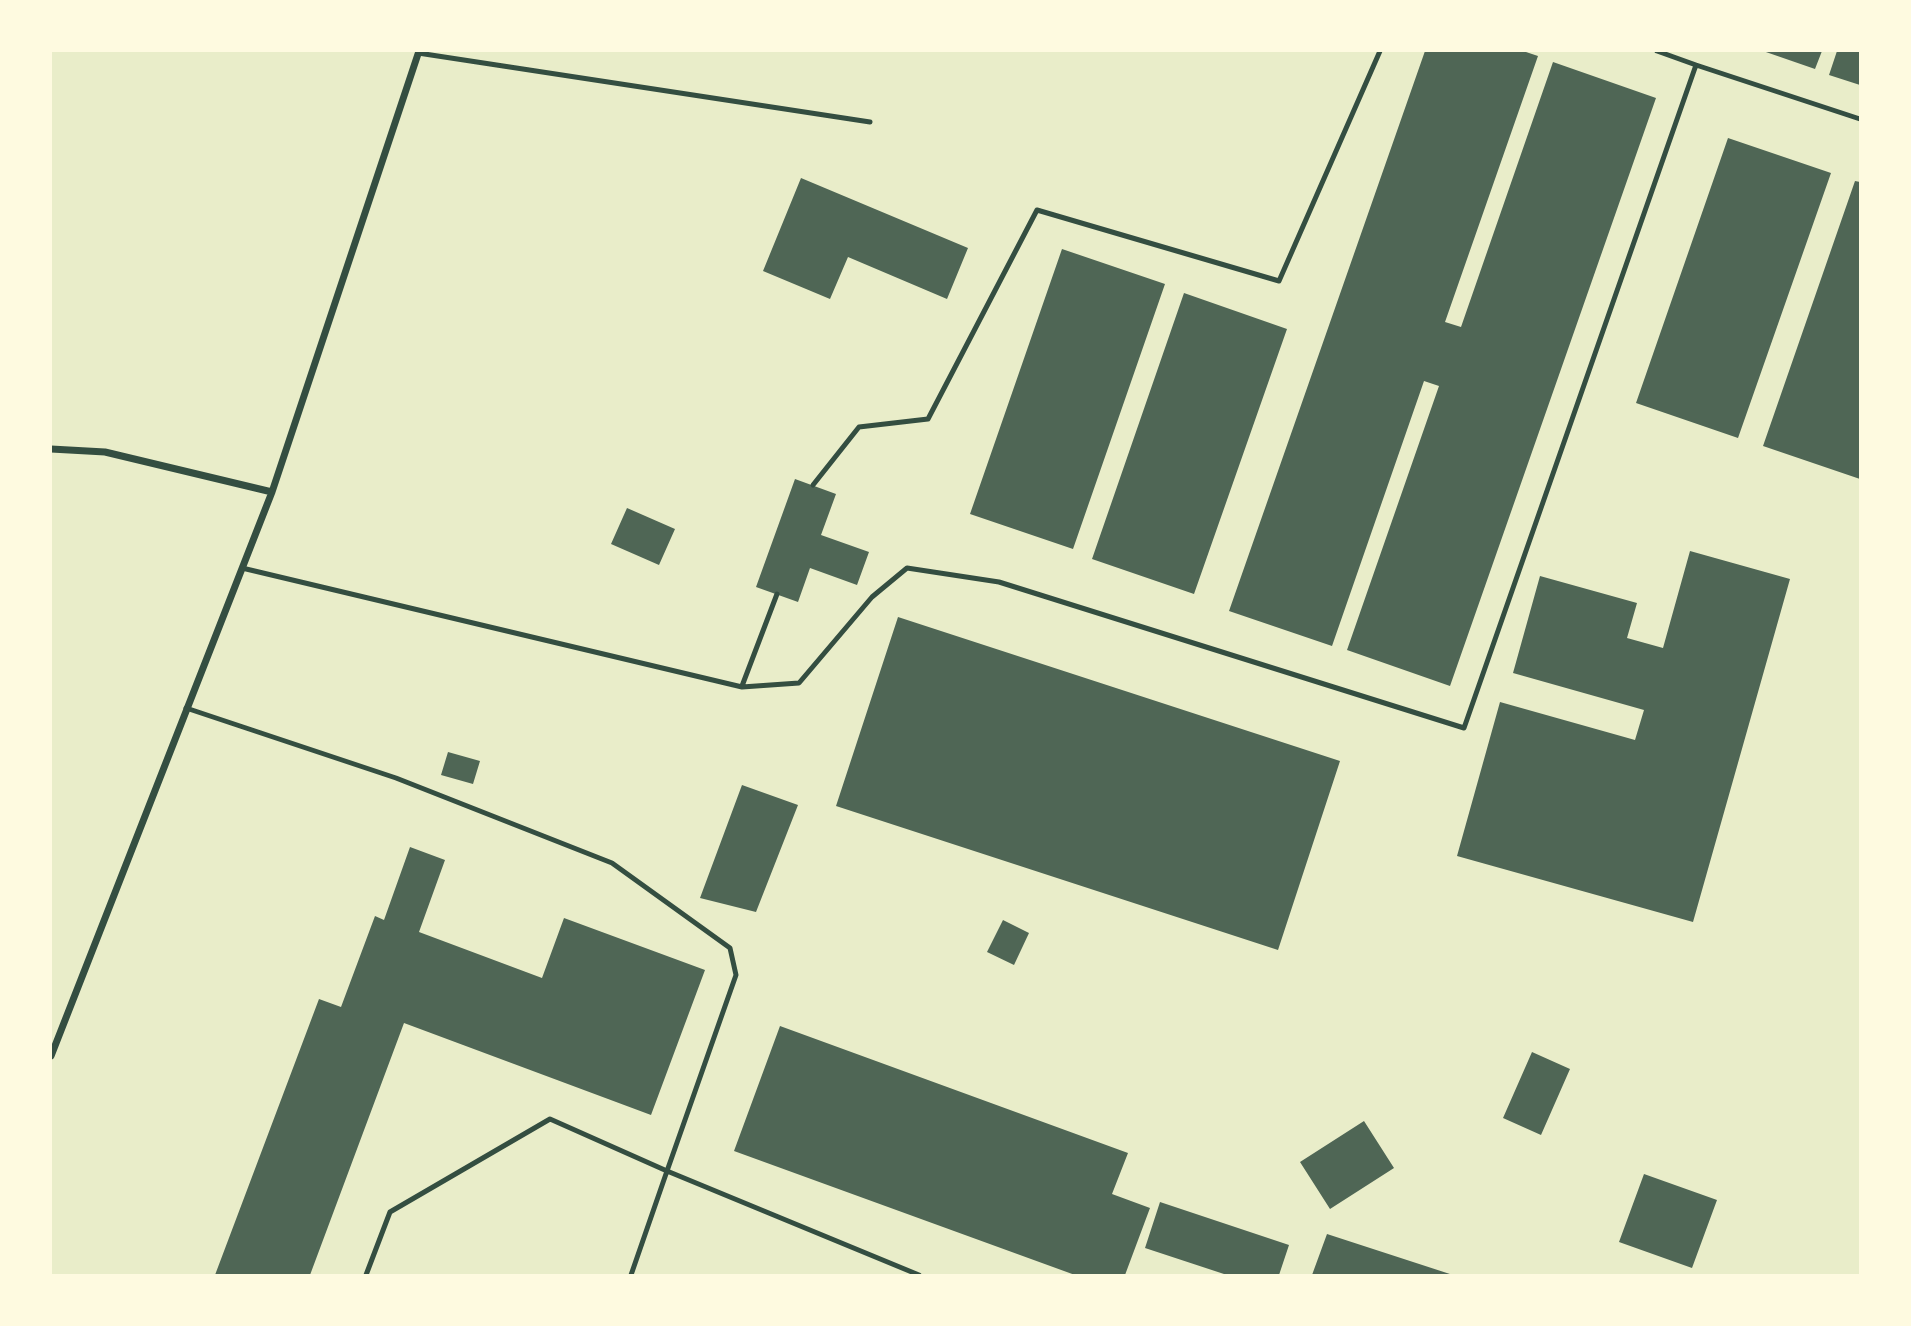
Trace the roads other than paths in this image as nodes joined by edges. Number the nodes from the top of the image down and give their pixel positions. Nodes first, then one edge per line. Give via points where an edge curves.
1 (1380, 51) edge
2 (1657, 51) edge
3 (418, 52) edge
4 (1696, 65) junction
5 (1860, 119) edge
6 (870, 122) dead end
7 (51, 449) edge
8 (813, 485) dead end
9 (272, 492) junction
10 (242, 568) junction
11 (777, 594) dead end
12 (742, 687) junction
13 (186, 708) junction
14 (51, 1056) edge
15 (667, 1171) junction
16 (366, 1275) edge
17 (631, 1275) edge
18 (919, 1275) edge

1 - 8 lane via 1279,281 1037,210 928,419 859,427
2 - 4 lane
3 - 6 lane
3 - 9 street
4 - 5 lane
4 - 12 lane via 1464,728 999,582 908,568 872,597 799,683
7 - 9 street via 105,452
9 - 10 street
10 - 12 lane
10 - 13 street
11 - 12 lane
13 - 14 street
13 - 15 lane via 396,778 612,863 730,948 736,975
15 - 16 lane via 550,1119 390,1212
15 - 17 lane
15 - 18 lane

